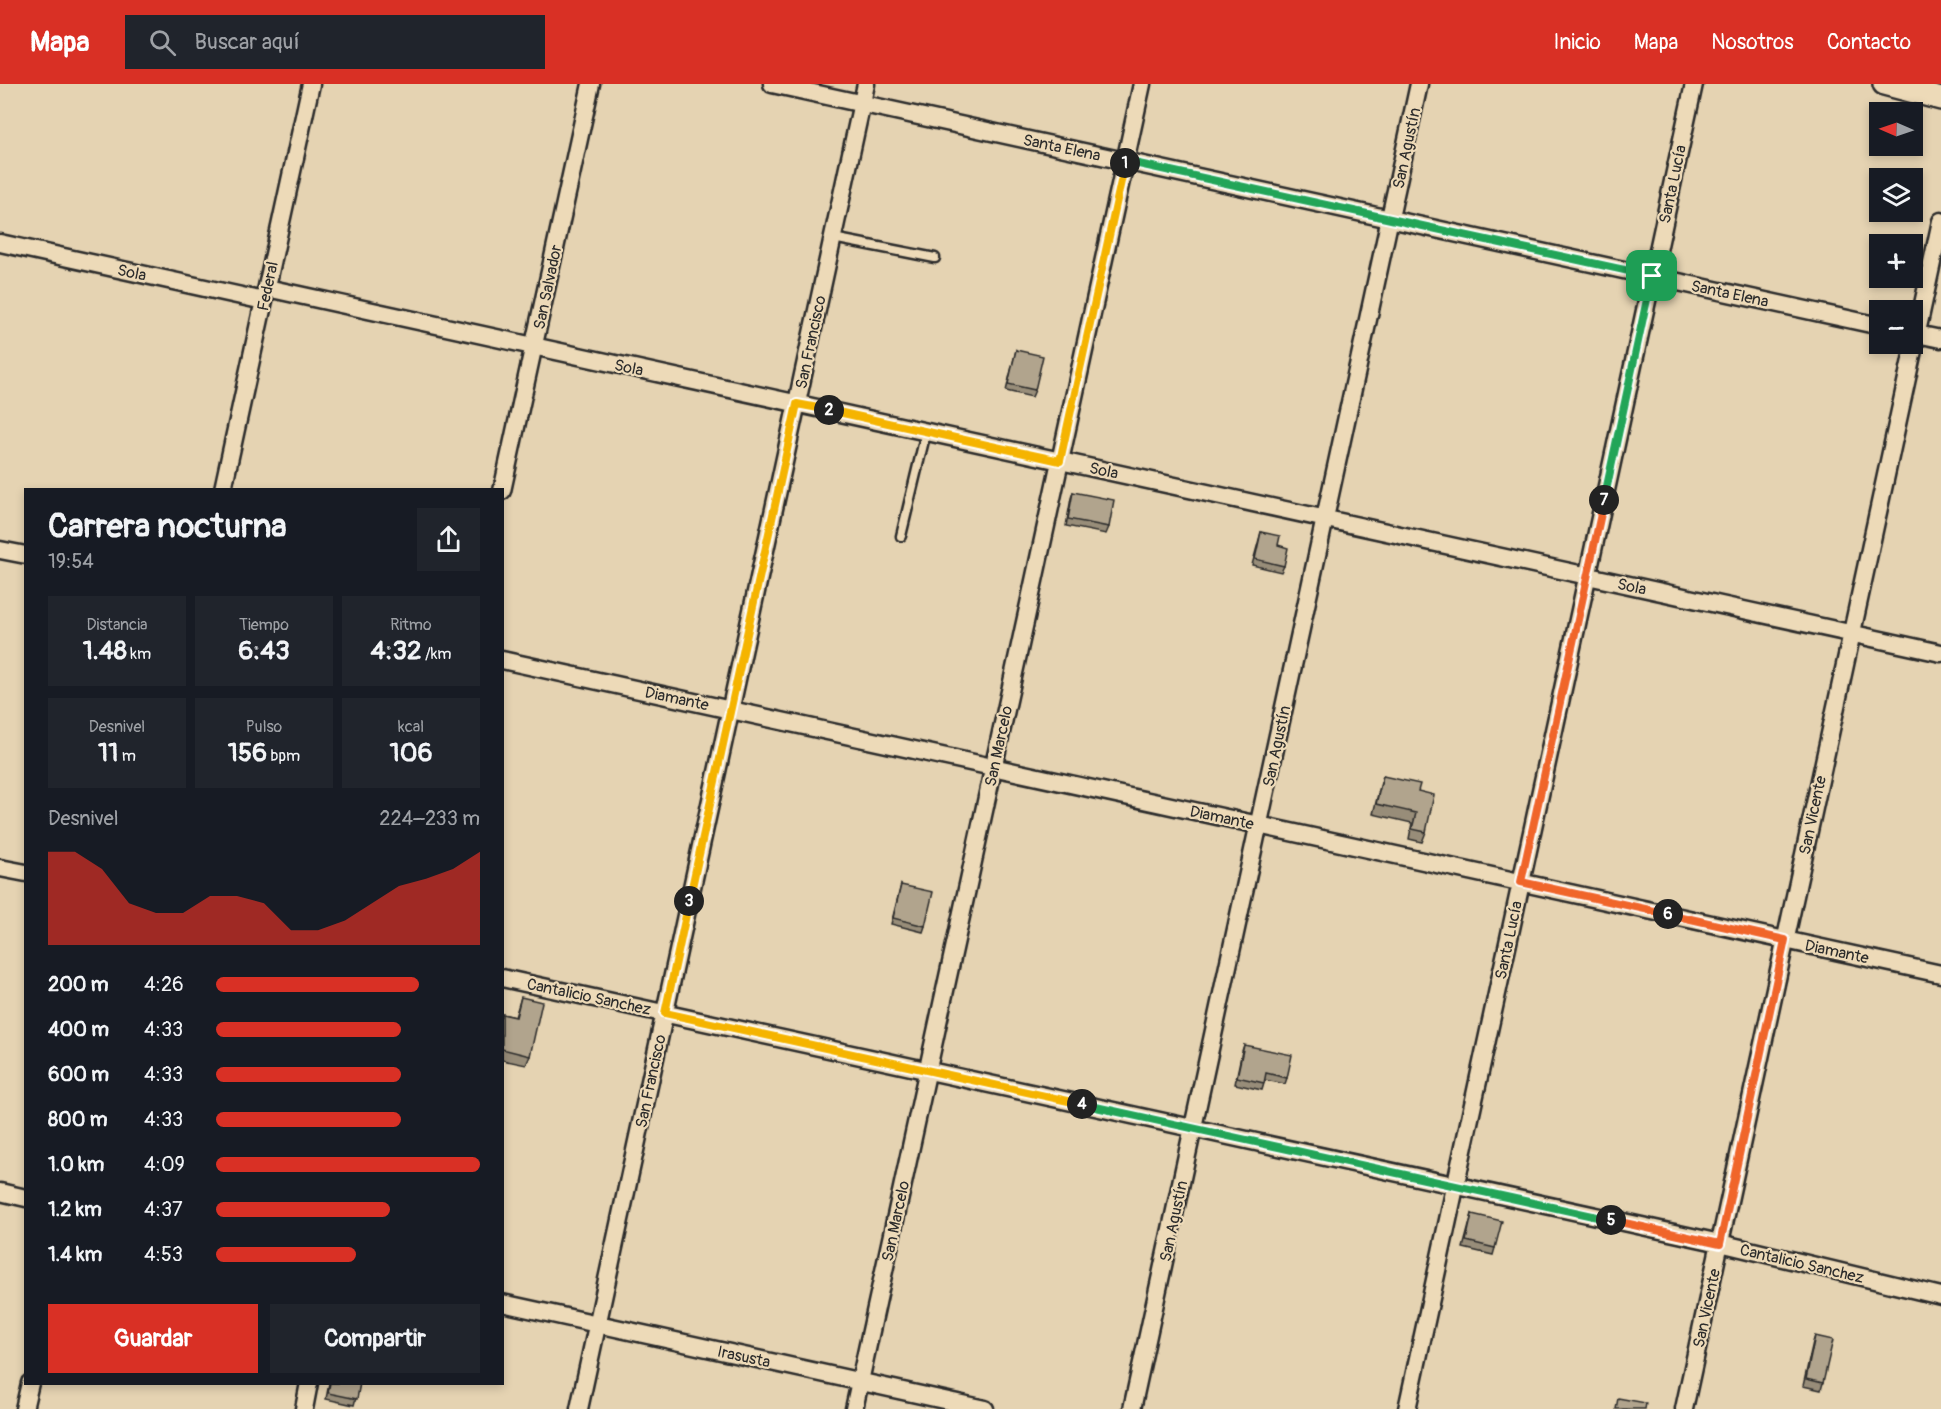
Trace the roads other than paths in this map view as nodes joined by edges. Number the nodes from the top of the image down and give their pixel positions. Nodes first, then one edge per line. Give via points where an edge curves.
1 (311, 84) edge
2 (591, 84) edge
3 (772, 84) edge
4 (866, 84) edge
5 (1142, 84) edge
6 (1419, 84) edge
7 (1694, 84) edge
8 (1884, 84) edge
9 (1941, 99) edge
10 (862, 104) junction
11 (1125, 161) junction
12 (1390, 219) junction
13 (1941, 221) edge
14 (833, 238) junction
15 (0, 243) edge
16 (935, 258) dead end
17 (1652, 276) junction
18 (266, 294) junction
19 (1923, 300) edge
20 (1869, 324) edge
21 (1923, 336) edge
22 (1941, 339) edge
23 (534, 346) junction
24 (1911, 354) edge
25 (797, 404) junction
26 (926, 432) junction
27 (1060, 461) junction
28 (223, 488) edge
29 (503, 488) edge
30 (1325, 519) junction
31 (901, 536) dead end
32 (0, 550) edge
33 (24, 555) edge
34 (1587, 576) junction
35 (1851, 634) junction
36 (1941, 653) edge
37 (504, 660) edge
38 (731, 710) junction
39 (993, 767) junction
40 (1259, 825) junction
41 (0, 868) edge
42 (24, 873) edge
43 (1521, 882) junction
44 (1785, 940) junction
45 (1941, 974) edge
46 (504, 978) edge
47 (665, 1013) junction
48 (928, 1071) junction
49 (1193, 1128) junction
50 (1455, 1186) junction
51 (0, 1192) edge
52 (24, 1198) edge
53 (1720, 1244) junction
54 (1941, 1296) edge
55 (504, 1303) edge
56 (597, 1323) junction
57 (860, 1382) junction
58 (30, 1385) edge
59 (309, 1385) edge
60 (24, 1409) edge
61 (304, 1409) edge
62 (579, 1409) edge
63 (854, 1409) edge
64 (985, 1409) edge
65 (1132, 1409) edge
66 (1407, 1409) edge
67 (1684, 1409) edge

1 - 18 street, Federal
2 - 23 street, San Salvador
3 - 10 street, Santa Elena
4 - 10 street, San Francisco
5 - 11 street, San Marcelo
6 - 12 street, San Agustín
7 - 17 street, Santa Lucía
8 - 9 street
10 - 11 street, Santa Elena
10 - 14 street, San Francisco
11 - 12 street, Santa Elena
11 - 27 street, San Marcelo
12 - 17 street, Santa Elena
12 - 30 street, San Agustín
13 - 19 street, San Vicente
14 - 16 lane
14 - 25 street, San Francisco
15 - 18 street, Sola
17 - 20 street, Santa Elena
17 - 34 street, Santa Lucía
18 - 23 street, Sola
18 - 28 street, Federal
21 - 22 street
23 - 25 street, Sola
23 - 29 street, San Salvador
24 - 35 street, San Vicente
25 - 26 street, Sola
25 - 38 street, San Francisco
26 - 27 street, Sola
26 - 31 lane
27 - 30 street, Sola
27 - 39 street, San Marcelo
30 - 34 street, Sola
30 - 40 street, San Agustín
32 - 33 street
34 - 35 street, Sola
34 - 43 street, Santa Lucía
35 - 36 street, Sola
35 - 44 street, San Vicente
37 - 38 street, Diamante
38 - 39 street, Diamante
38 - 47 street, San Francisco
39 - 40 street, Diamante
39 - 48 street, San Marcelo
40 - 43 street, Diamante
40 - 49 street, San Agustín
41 - 42 street
43 - 44 street, Diamante
43 - 50 street, Santa Lucía
44 - 45 street, Diamante
44 - 53 street, San Vicente
46 - 47 street, Cantalicio Sanchez
47 - 48 street, Cantalicio Sanchez
47 - 56 street, San Francisco
48 - 49 street, Cantalicio Sanchez
48 - 57 street, San Marcelo
49 - 50 street, Cantalicio Sanchez
49 - 65 street, San Agustín
50 - 53 street, Cantalicio Sanchez
50 - 66 street, Santa Lucía
51 - 52 street
53 - 54 street, Cantalicio Sanchez
53 - 67 street, San Vicente
55 - 56 street, Irasusta
56 - 57 street, Irasusta
56 - 62 street, San Francisco
57 - 63 street, San Marcelo
57 - 64 street, Irasusta
58 - 60 street
59 - 61 street

